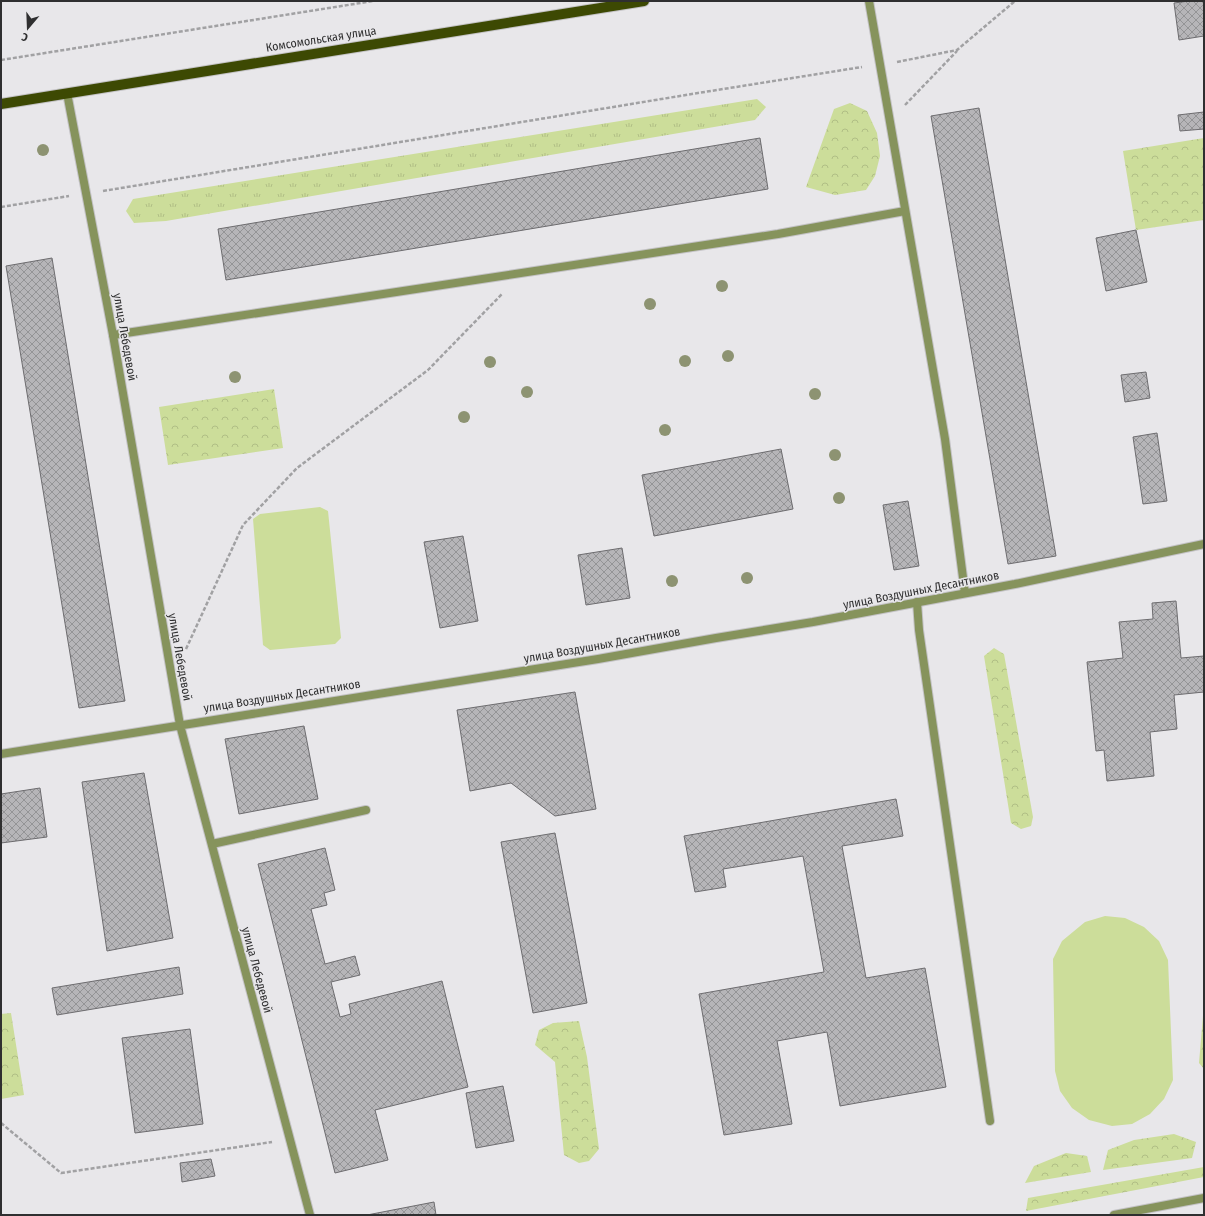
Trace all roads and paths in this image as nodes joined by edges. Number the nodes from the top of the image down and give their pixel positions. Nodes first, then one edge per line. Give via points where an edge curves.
1 (373, 1) edge
2 (644, 1) edge
3 (869, 1) edge
4 (1015, 1) edge
5 (957, 50) junction
6 (1, 60) edge
7 (880, 65) junction
8 (67, 93) junction
9 (1, 104) edge
10 (890, 121) junction
11 (86, 194) junction
12 (1, 207) edge
13 (906, 211) junction
14 (524, 272) junction
15 (113, 335) junction
16 (1204, 544) edge
17 (965, 593) junction
18 (917, 602) junction
19 (172, 679) junction
20 (180, 724) junction
21 (1, 754) edge
22 (366, 810) dead end
23 (212, 844) junction
24 (990, 1121) dead end
25 (1, 1123) edge
26 (290, 1139) junction
27 (1204, 1198) edge
28 (310, 1215) edge
29 (1114, 1215) edge

1 - 6 path
2 - 8 main road, Комсомольская улица
3 - 7 street
4 - 5 path
5 - 7 path
5 - 10 path
7 - 10 street
7 - 11 path
8 - 9 main road, Комсомольская улица
8 - 11 street, улица Лебедевой
10 - 13 street
11 - 12 path
11 - 15 street, улица Лебедевой
13 - 14 street via 770,235
13 - 17 street via 945,439
14 - 15 street
14 - 19 path via 428,370 297,468 243,525
15 - 19 street, улица Лебедевой
16 - 17 street, улица Воздушных Десантников
17 - 18 street, улица Воздушных Десантников
18 - 20 street, улица Воздушных Десантников via 598,659
18 - 24 street
19 - 20 street, улица Лебедевой
20 - 21 street, улица Воздушных Десантников
20 - 23 street, улица Лебедевой
22 - 23 street
23 - 26 street, улица Лебедевой
25 - 26 path via 62,1173
26 - 28 street, улица Лебедевой
27 - 29 street

